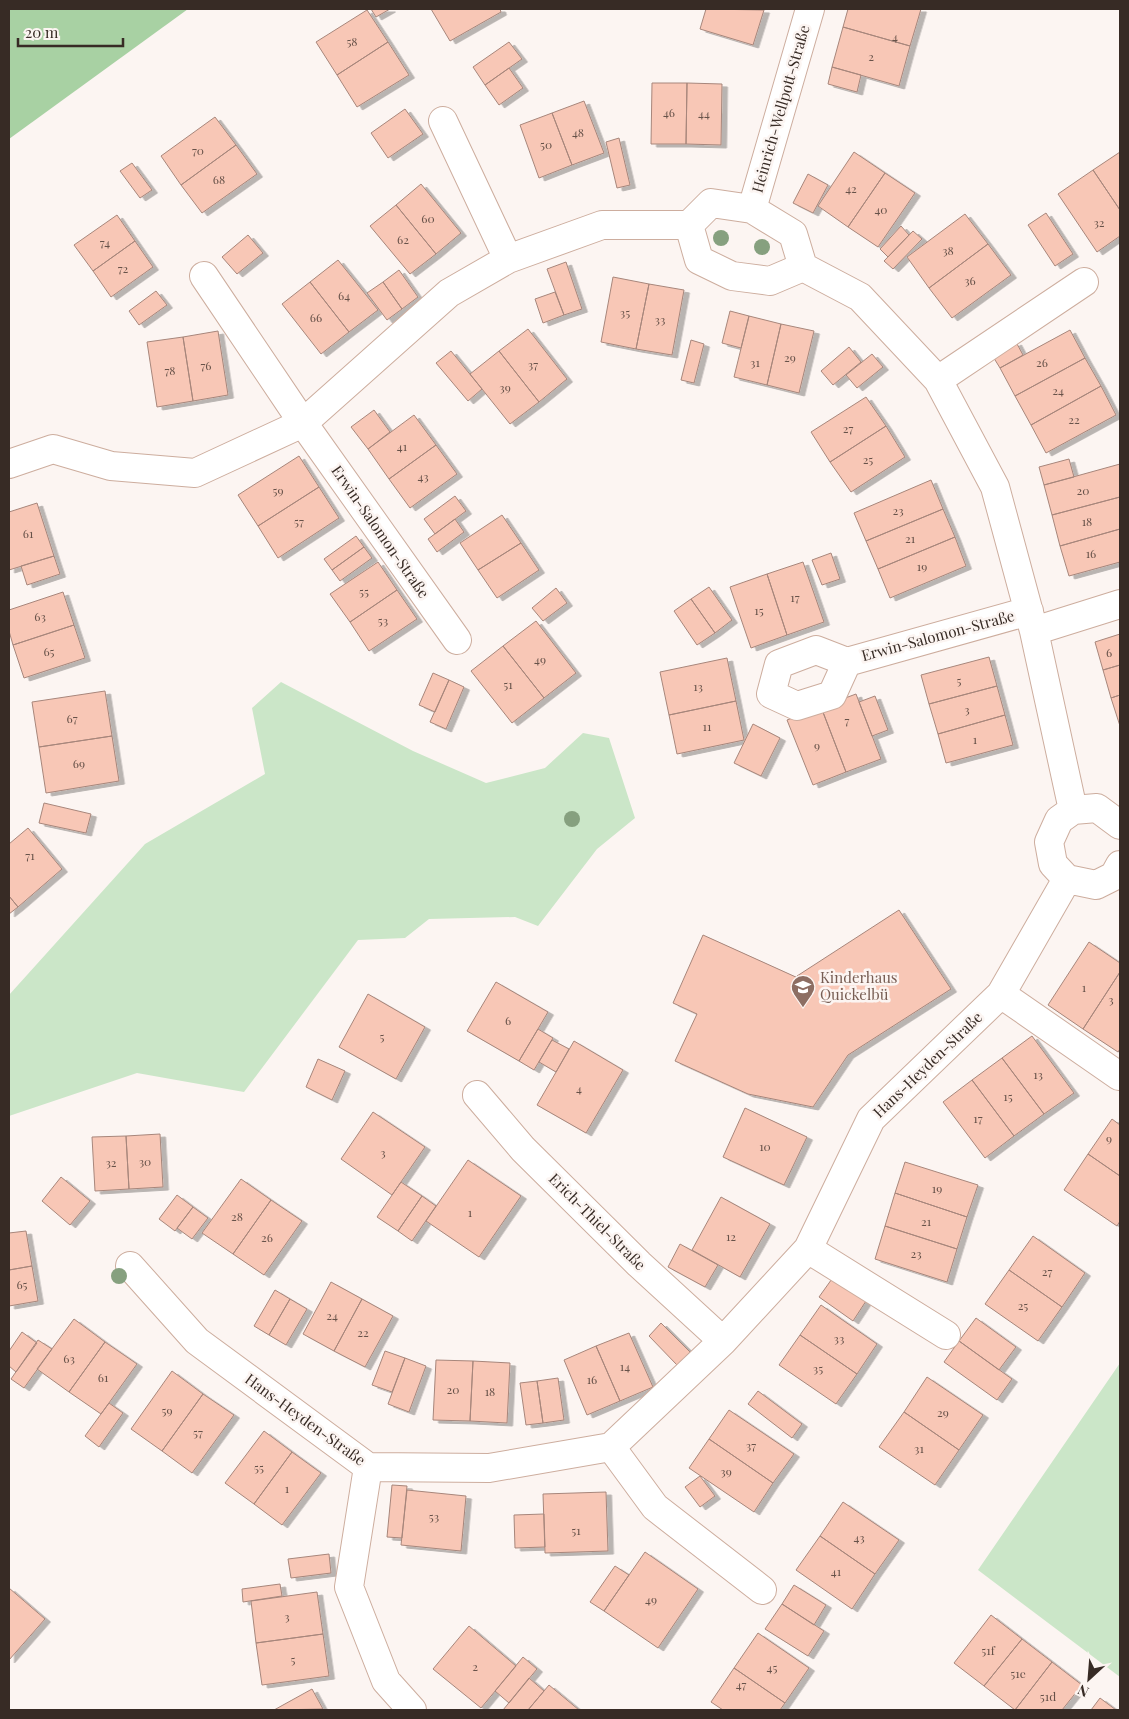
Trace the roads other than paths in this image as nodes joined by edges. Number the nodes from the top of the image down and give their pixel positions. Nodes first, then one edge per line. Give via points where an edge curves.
1 (810, 9) edge
2 (443, 121) dead end
3 (752, 209) junction
4 (689, 225) junction
5 (508, 259) junction
6 (803, 267) junction
7 (204, 276) dead end
8 (1084, 282) dead end
9 (938, 380) junction
10 (303, 423) junction
11 (9, 464) edge
12 (1120, 604) edge
13 (1031, 621) junction
14 (457, 640) dead end
15 (847, 662) dead end
16 (1073, 810) junction
17 (1120, 825) edge
18 (1120, 865) edge
19 (1067, 879) junction
20 (1001, 994) junction
21 (1119, 1076) dead end
22 (477, 1095) dead end
23 (808, 1249) junction
24 (130, 1266) dead end
25 (946, 1335) dead end
26 (723, 1342) junction
27 (611, 1447) junction
28 (368, 1467) junction
29 (762, 1590) dead end
30 (412, 1710) edge

1 - 3 street, Heinrich-Wellpott-Straße
2 - 5 street
3 - 4 street via 711,203
3 - 6 street via 793,234
4 - 5 street via 602,225
4 - 6 street via 699,260 732,276 770,282
5 - 10 street via 449,293
6 - 9 street, Erwin-Salomon-Straße via 860,297
7 - 10 street, Erwin-Salomon-Straße
8 - 9 street
9 - 13 street, Erwin-Salomon-Straße via 995,487
10 - 11 street via 196,473 111,466 53,449
10 - 14 street, Erwin-Salomon-Straße
12 - 13 street, Erwin-Salomon-Straße
13 - 15 street, Erwin-Salomon-Straße
13 - 16 street, Erwin-Salomon-Straße
16 - 17 street via 1097,808
16 - 19 street via 1059,820 1050,842 1053,864
18 - 19 street via 1114,876 1096,885
19 - 20 street, Hans-Heyden-Straße
20 - 21 street
20 - 23 street, Hans-Heyden-Straße via 871,1119
22 - 26 street, Erich-Thiel-Straße via 523,1150
23 - 25 street
23 - 26 street, Hans-Heyden-Straße
24 - 28 street, Hans-Heyden-Straße via 197,1341
26 - 27 street, Hans-Heyden-Straße
27 - 28 street, Hans-Heyden-Straße via 490,1468
27 - 29 street via 655,1507
28 - 30 street via 349,1587 386,1681

